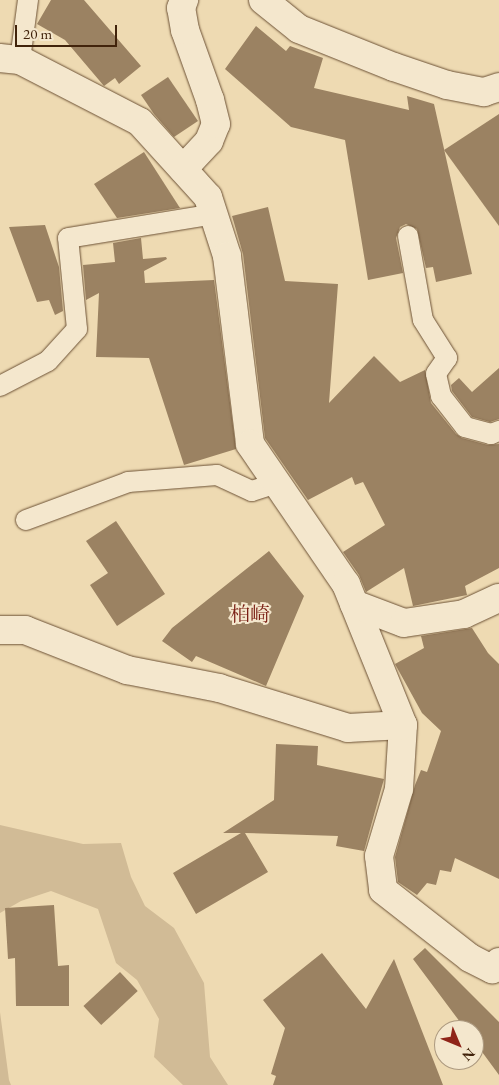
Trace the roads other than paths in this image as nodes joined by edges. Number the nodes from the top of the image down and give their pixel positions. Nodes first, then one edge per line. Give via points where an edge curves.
1 (28, 0) edge
2 (184, 0) edge
3 (263, 0) edge
4 (10, 59) edge
5 (499, 87) edge
6 (183, 169) junction
7 (214, 214) junction
8 (408, 236) dead end
9 (0, 386) edge
10 (499, 431) edge
11 (276, 483) junction
12 (26, 520) dead end
13 (354, 604) junction
14 (491, 608) edge
15 (0, 630) edge
16 (403, 725) junction
17 (499, 962) edge

1 - 4 lane
2 - 6 street via 181,8 185,30 216,124 209,141
3 - 5 street via 299,29 394,67 448,85 484,92
4 - 6 street via 140,122
6 - 7 street via 208,197
7 - 9 lane via 68,238 77,329 48,361
7 - 11 street via 227,256 250,444
8 - 10 lane via 423,320 447,358 436,374 441,396 465,427 491,434
11 - 12 lane via 252,491 217,475 128,482
11 - 13 street via 346,584
13 - 14 street via 404,623
13 - 16 street
15 - 16 street via 25,630 126,670 219,688 348,728
16 - 17 street via 399,789 379,856 383,890 470,958 492,969

